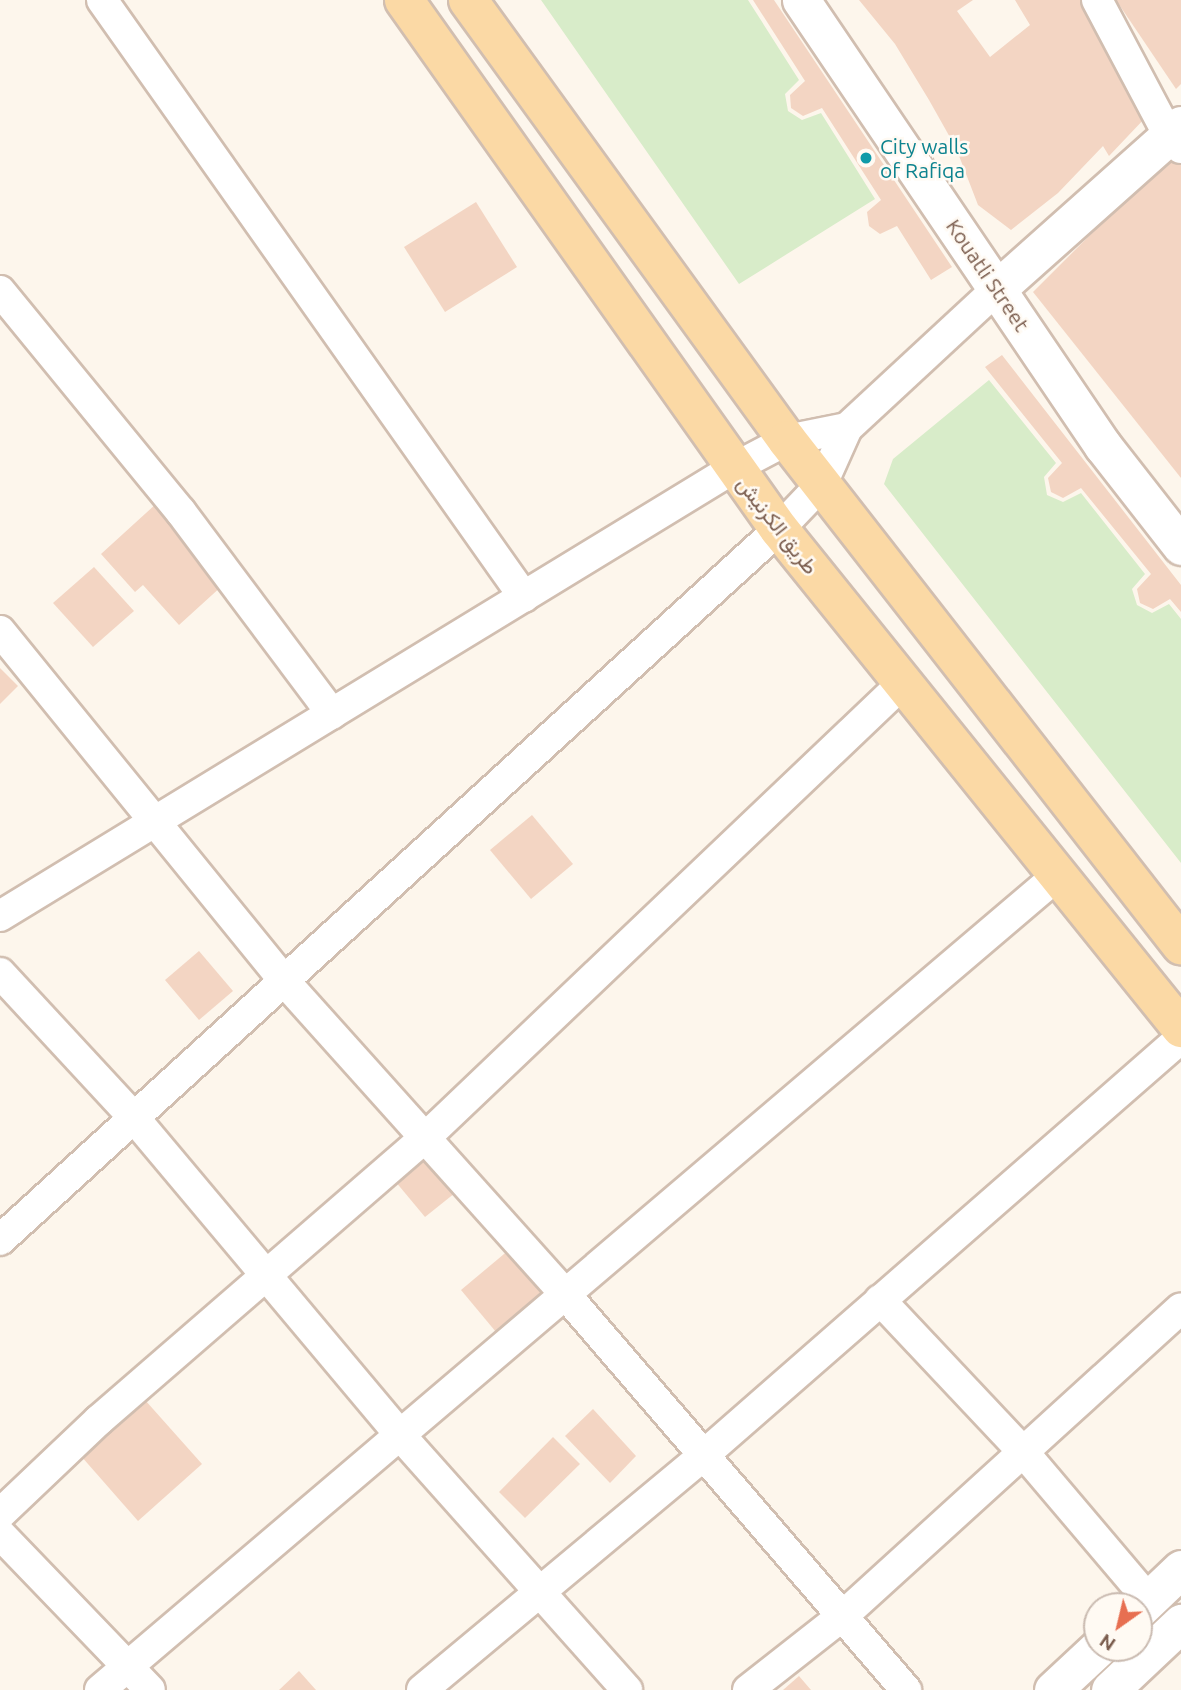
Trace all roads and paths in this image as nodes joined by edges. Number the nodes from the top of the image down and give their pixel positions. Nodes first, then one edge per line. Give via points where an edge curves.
1 (102, 0) edge
2 (404, 0) edge
3 (468, 0) edge
4 (801, 0) edge
5 (1097, 0) edge
6 (1177, 136) edge
7 (998, 288) junction
8 (0, 291) edge
9 (847, 428) junction
10 (787, 440) junction
11 (734, 468) junction
12 (821, 484) junction
13 (779, 530) junction
14 (1181, 546) edge
15 (524, 597) junction
16 (0, 631) edge
17 (903, 683) junction
18 (332, 714) junction
19 (156, 821) junction
20 (1058, 875) junction
21 (0, 916) edge
22 (1181, 944) edge
23 (0, 973) edge
24 (286, 983) junction
25 (1181, 1028) edge
26 (1181, 1038) edge
27 (135, 1119) junction
28 (425, 1138) junction
29 (0, 1240) edge
30 (267, 1276) junction
31 (565, 1294) junction
32 (880, 1300) junction
33 (1181, 1308) edge
34 (399, 1434) junction
35 (705, 1454) junction
36 (1025, 1454) junction
37 (0, 1514) edge
38 (0, 1534) edge
39 (1181, 1569) edge
40 (537, 1590) junction
41 (1134, 1592) edge
42 (1153, 1595) edge
43 (845, 1614) junction
44 (1181, 1623) edge
45 (1083, 1661) edge
46 (127, 1666) junction
47 (100, 1690) edge
48 (150, 1690) edge
49 (422, 1690) edge
50 (628, 1690) edge
51 (748, 1690) edge
52 (906, 1690) edge
53 (1053, 1690) edge
54 (1110, 1690) edge

1 - 15 street
2 - 11 main road, طريق الكرنيش
3 - 10 main road
4 - 7 street, Kouatli Street
5 - 6 street
6 - 7 street
7 - 9 street
7 - 14 street, Kouatli Street via 1103,446
8 - 18 street via 181,512
9 - 10 street
9 - 12 street
10 - 11 street
10 - 12 main road
11 - 13 main road, طريق الكرنيش
11 - 15 street
12 - 13 street
12 - 22 main road
13 - 17 main road, طريق الكرنيش
13 - 24 street
15 - 18 street
16 - 19 street
17 - 20 main road, طريق الكرنيش
17 - 28 street
18 - 19 street
19 - 21 street
19 - 24 street
20 - 25 main road, طريق الكرنيش
20 - 31 street
23 - 27 street
24 - 27 street
24 - 28 street
26 - 32 street
27 - 29 street
27 - 30 street
28 - 30 street
28 - 31 street
30 - 34 street
30 - 37 street via 99,1420
31 - 34 street
31 - 35 street
32 - 35 street
32 - 36 street
33 - 36 street
34 - 40 street
34 - 46 street
35 - 40 street
35 - 43 street
36 - 41 street
36 - 43 street
38 - 46 street
39 - 42 street
40 - 49 street
40 - 50 street
43 - 51 street
43 - 52 street
44 - 54 street
45 - 53 street
46 - 47 street
46 - 48 street

